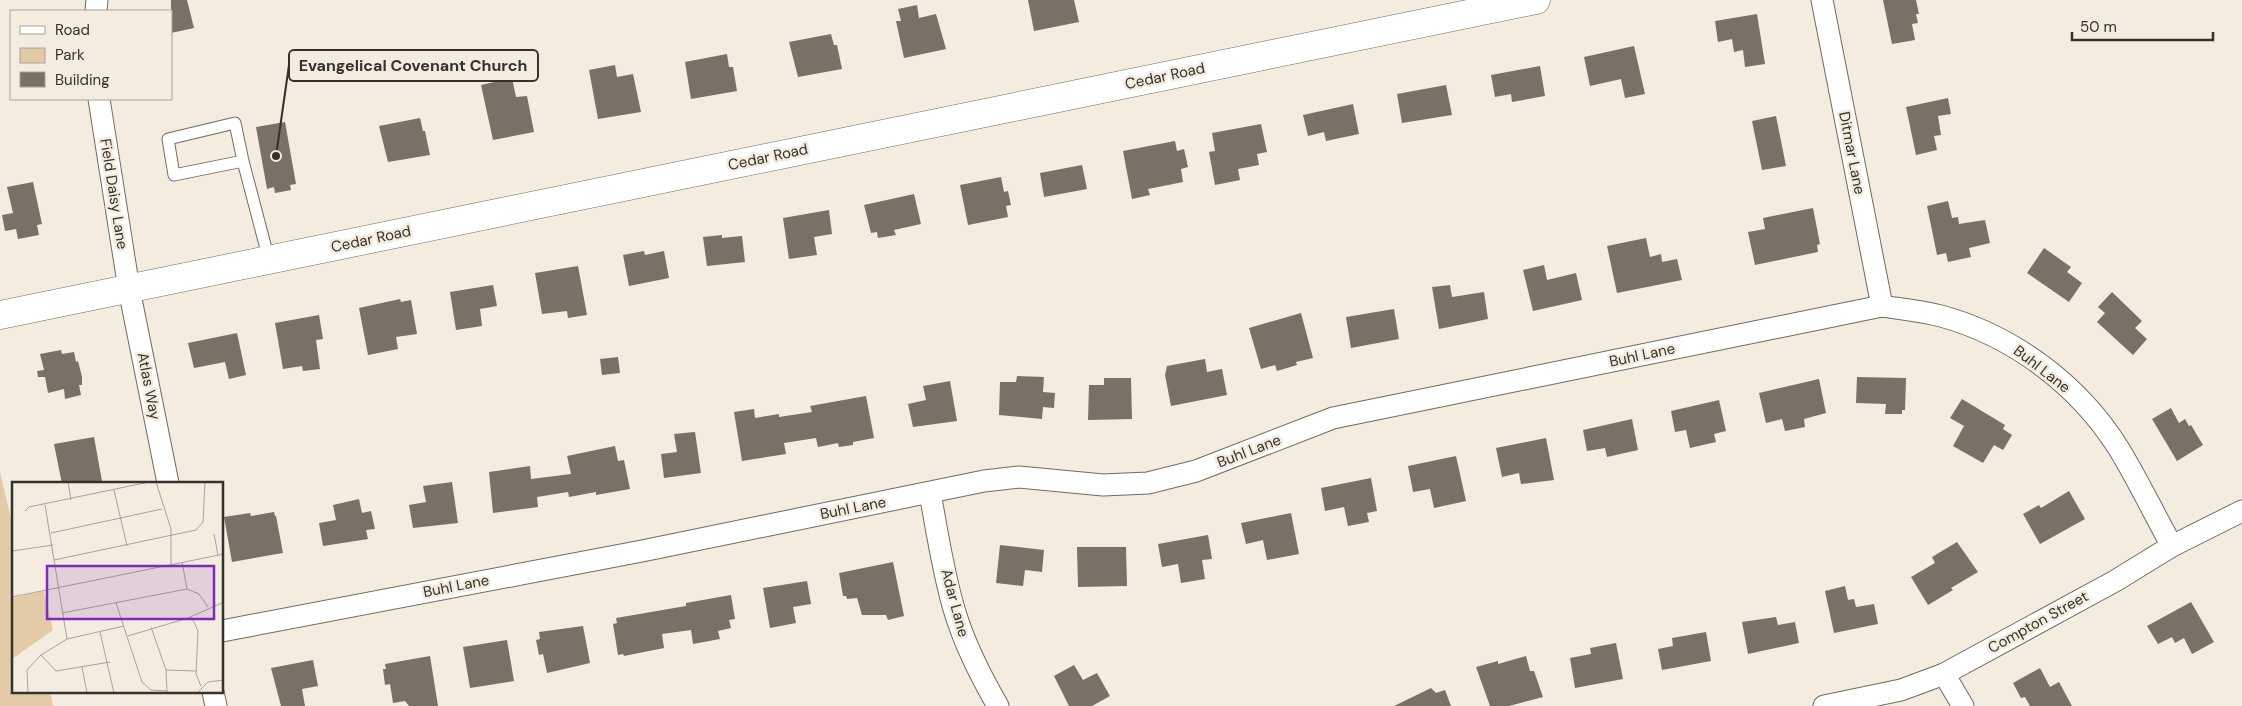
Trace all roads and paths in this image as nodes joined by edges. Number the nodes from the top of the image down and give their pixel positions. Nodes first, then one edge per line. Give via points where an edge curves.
1 (1536, 0) edge
2 (1822, 0) edge
3 (99, 100) edge
4 (243, 161) junction
5 (270, 260) junction
6 (129, 289) junction
7 (1882, 306) junction
8 (0, 315) edge
9 (168, 482) edge
10 (930, 493) junction
11 (2242, 511) edge
12 (2172, 546) junction
13 (224, 631) edge
14 (1944, 674) junction
15 (998, 706) edge
16 (1824, 706) edge
17 (1963, 706) edge

1 - 5 street, Cedar Road
2 - 7 street, Ditmar Lane
3 - 6 street, Field Daisy Lane
4 - 4 lane via 174,175 168,139 235,123
4 - 5 lane
5 - 6 street, Cedar Road
6 - 8 street, Cedar Road
6 - 9 street, Atlas Way
7 - 10 street, Buhl Lane via 1333,418 1196,471 1148,483 1103,484 1019,477
7 - 12 street, Buhl Lane via 1942,316 2004,340 2049,370 2086,405 2118,449
10 - 13 street, Buhl Lane
10 - 15 street, Adar Lane via 953,608 970,652
11 - 12 street, Compton Street
12 - 14 street, Compton Street
14 - 16 street, Compton Street via 1902,690
14 - 17 street

